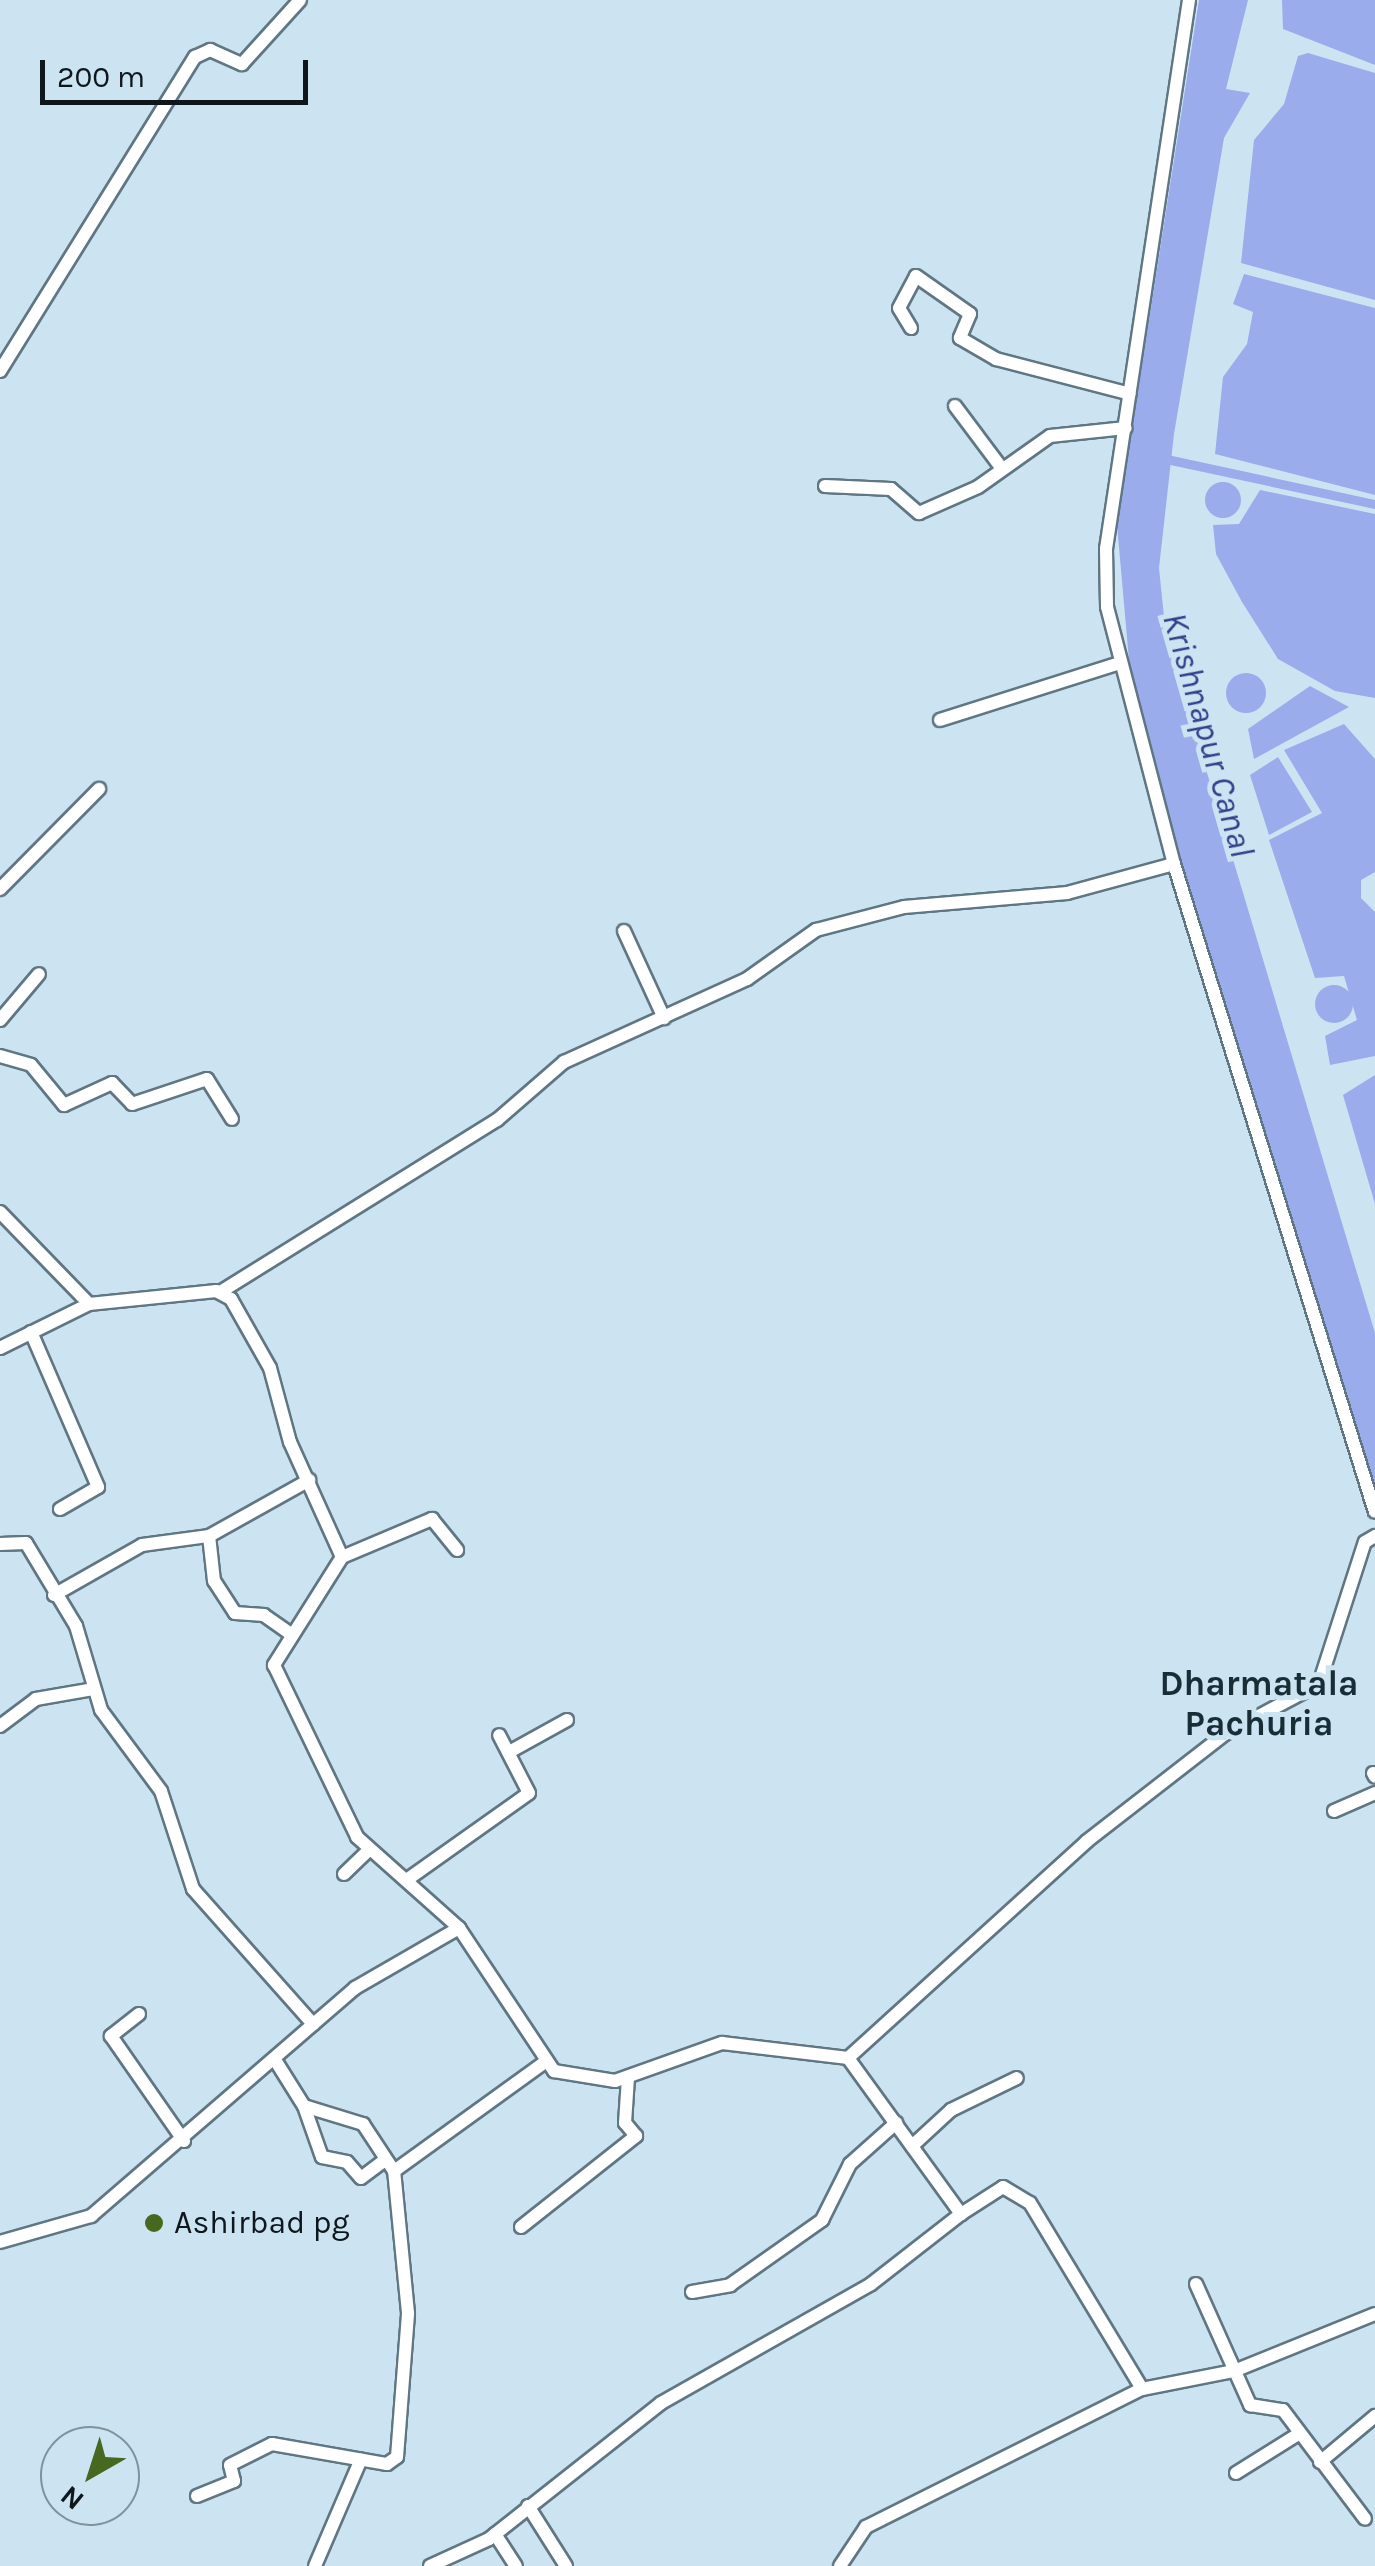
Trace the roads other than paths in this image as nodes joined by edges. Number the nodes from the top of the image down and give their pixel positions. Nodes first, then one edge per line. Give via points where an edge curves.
1 (300, 0) edge
2 (1189, 0) edge
3 (911, 328) dead end
4 (0, 371) edge
5 (1130, 394) junction
6 (956, 406) dead end
7 (1126, 428) junction
8 (1000, 466) junction
9 (825, 486) dead end
10 (1117, 664) junction
11 (940, 720) dead end
12 (99, 788) dead end
13 (1174, 864) junction
14 (0, 889) edge
15 (624, 931) dead end
16 (39, 974) dead end
17 (664, 1018) junction
18 (0, 1020) edge
19 (0, 1056) edge
20 (232, 1119) dead end
21 (0, 1212) edge
22 (222, 1291) junction
23 (90, 1304) junction
24 (31, 1332) junction
25 (0, 1348) edge
26 (308, 1480) junction
27 (60, 1508) dead end
28 (1375, 1512) edge
29 (209, 1536) junction
30 (1375, 1536) edge
31 (0, 1544) edge
32 (458, 1550) dead end
33 (342, 1557) junction
34 (54, 1595) junction
35 (288, 1632) junction
36 (94, 1689) junction
37 (567, 1720) dead end
38 (0, 1726) edge
39 (499, 1734) dead end
40 (511, 1751) junction
41 (1375, 1793) edge
42 (1334, 1811) dead end
43 (368, 1852) junction
44 (344, 1874) dead end
45 (408, 1879) junction
46 (459, 1928) junction
47 (139, 2014) dead end
48 (313, 2024) junction
49 (848, 2058) junction
50 (545, 2062) junction
51 (276, 2063) junction
52 (628, 2078) junction
53 (1017, 2078) dead end
54 (304, 2106) junction
55 (896, 2122) junction
56 (184, 2140) junction
57 (912, 2146) junction
58 (388, 2166) junction
59 (961, 2214) junction
60 (521, 2227) dead end
61 (0, 2242) edge
62 (1196, 2284) dead end
63 (692, 2292) dead end
64 (1375, 2314) edge
65 (1234, 2371) junction
66 (1142, 2389) junction
67 (1375, 2416) edge
68 (1300, 2433) junction
69 (361, 2459) junction
70 (1320, 2462) junction
71 (1236, 2473) dead end
72 (197, 2496) dead end
73 (528, 2506) junction
74 (1365, 2520) dead end
75 (496, 2534) junction
76 (461, 2560) edge
77 (315, 2566) edge
78 (430, 2566) edge
79 (516, 2566) edge
80 (566, 2566) edge
81 (840, 2566) edge

1 - 4 street via 242,64 210,50 195,57
2 - 5 street
3 - 5 street via 900,308 916,276 970,314 960,338 996,359
5 - 7 street
6 - 8 street
7 - 8 street via 1050,436
7 - 10 street via 1106,549
8 - 9 street via 919,514 891,489
10 - 11 street
10 - 13 street
12 - 14 street
13 - 17 street via 1067,893 904,907 816,930 746,979
13 - 28 street
15 - 17 street
16 - 18 street
17 - 22 street via 564,1062 497,1120
19 - 20 street via 31,1064 64,1106 112,1084 132,1104 207,1079
21 - 23 street
22 - 23 street
22 - 26 street via 264,1356
23 - 24 street
24 - 25 street
24 - 27 street via 98,1487
26 - 29 street
26 - 33 street
29 - 34 street via 142,1545
29 - 35 street via 214,1581 235,1613 267,1616
30 - 49 street via 1365,1542 1319,1684 1225,1734 1087,1841 944,1980
31 - 34 street via 22,1540
32 - 33 street via 432,1519
33 - 35 street via 339,1575
34 - 36 street via 88,1654
35 - 43 street via 274,1665 328,1791
36 - 38 street via 36,1699
36 - 48 street via 161,1791 193,1888
37 - 40 street
39 - 40 street
40 - 45 street via 529,1793
41 - 42 street
43 - 44 street
43 - 45 street
45 - 46 street
46 - 48 street via 372,1976
46 - 50 street via 516,2002
47 - 56 street via 111,2036
48 - 51 street
49 - 52 street via 722,2043
49 - 55 street
50 - 52 street via 570,2080
50 - 58 street
51 - 54 street
51 - 56 street
52 - 60 street via 625,2122 636,2136
53 - 57 street via 951,2110
54 - 58 street via 362,2124
54 - 58 street via 322,2157 348,2162 361,2178
55 - 57 street
55 - 63 street via 850,2164 822,2220 739,2280
56 - 61 street via 91,2216
57 - 59 street
58 - 69 street via 407,2409 398,2457
59 - 66 street via 1003,2188 1022,2194
59 - 73 street via 871,2284 661,2403 630,2436
62 - 65 street
64 - 65 street
65 - 66 street
65 - 68 street via 1250,2405 1283,2410
66 - 81 street via 866,2528
67 - 70 street
68 - 70 street
68 - 71 street
69 - 72 street via 272,2444 230,2464 234,2481
69 - 77 street
70 - 74 street
73 - 75 street
73 - 80 street
75 - 76 street
75 - 79 street
76 - 78 street

